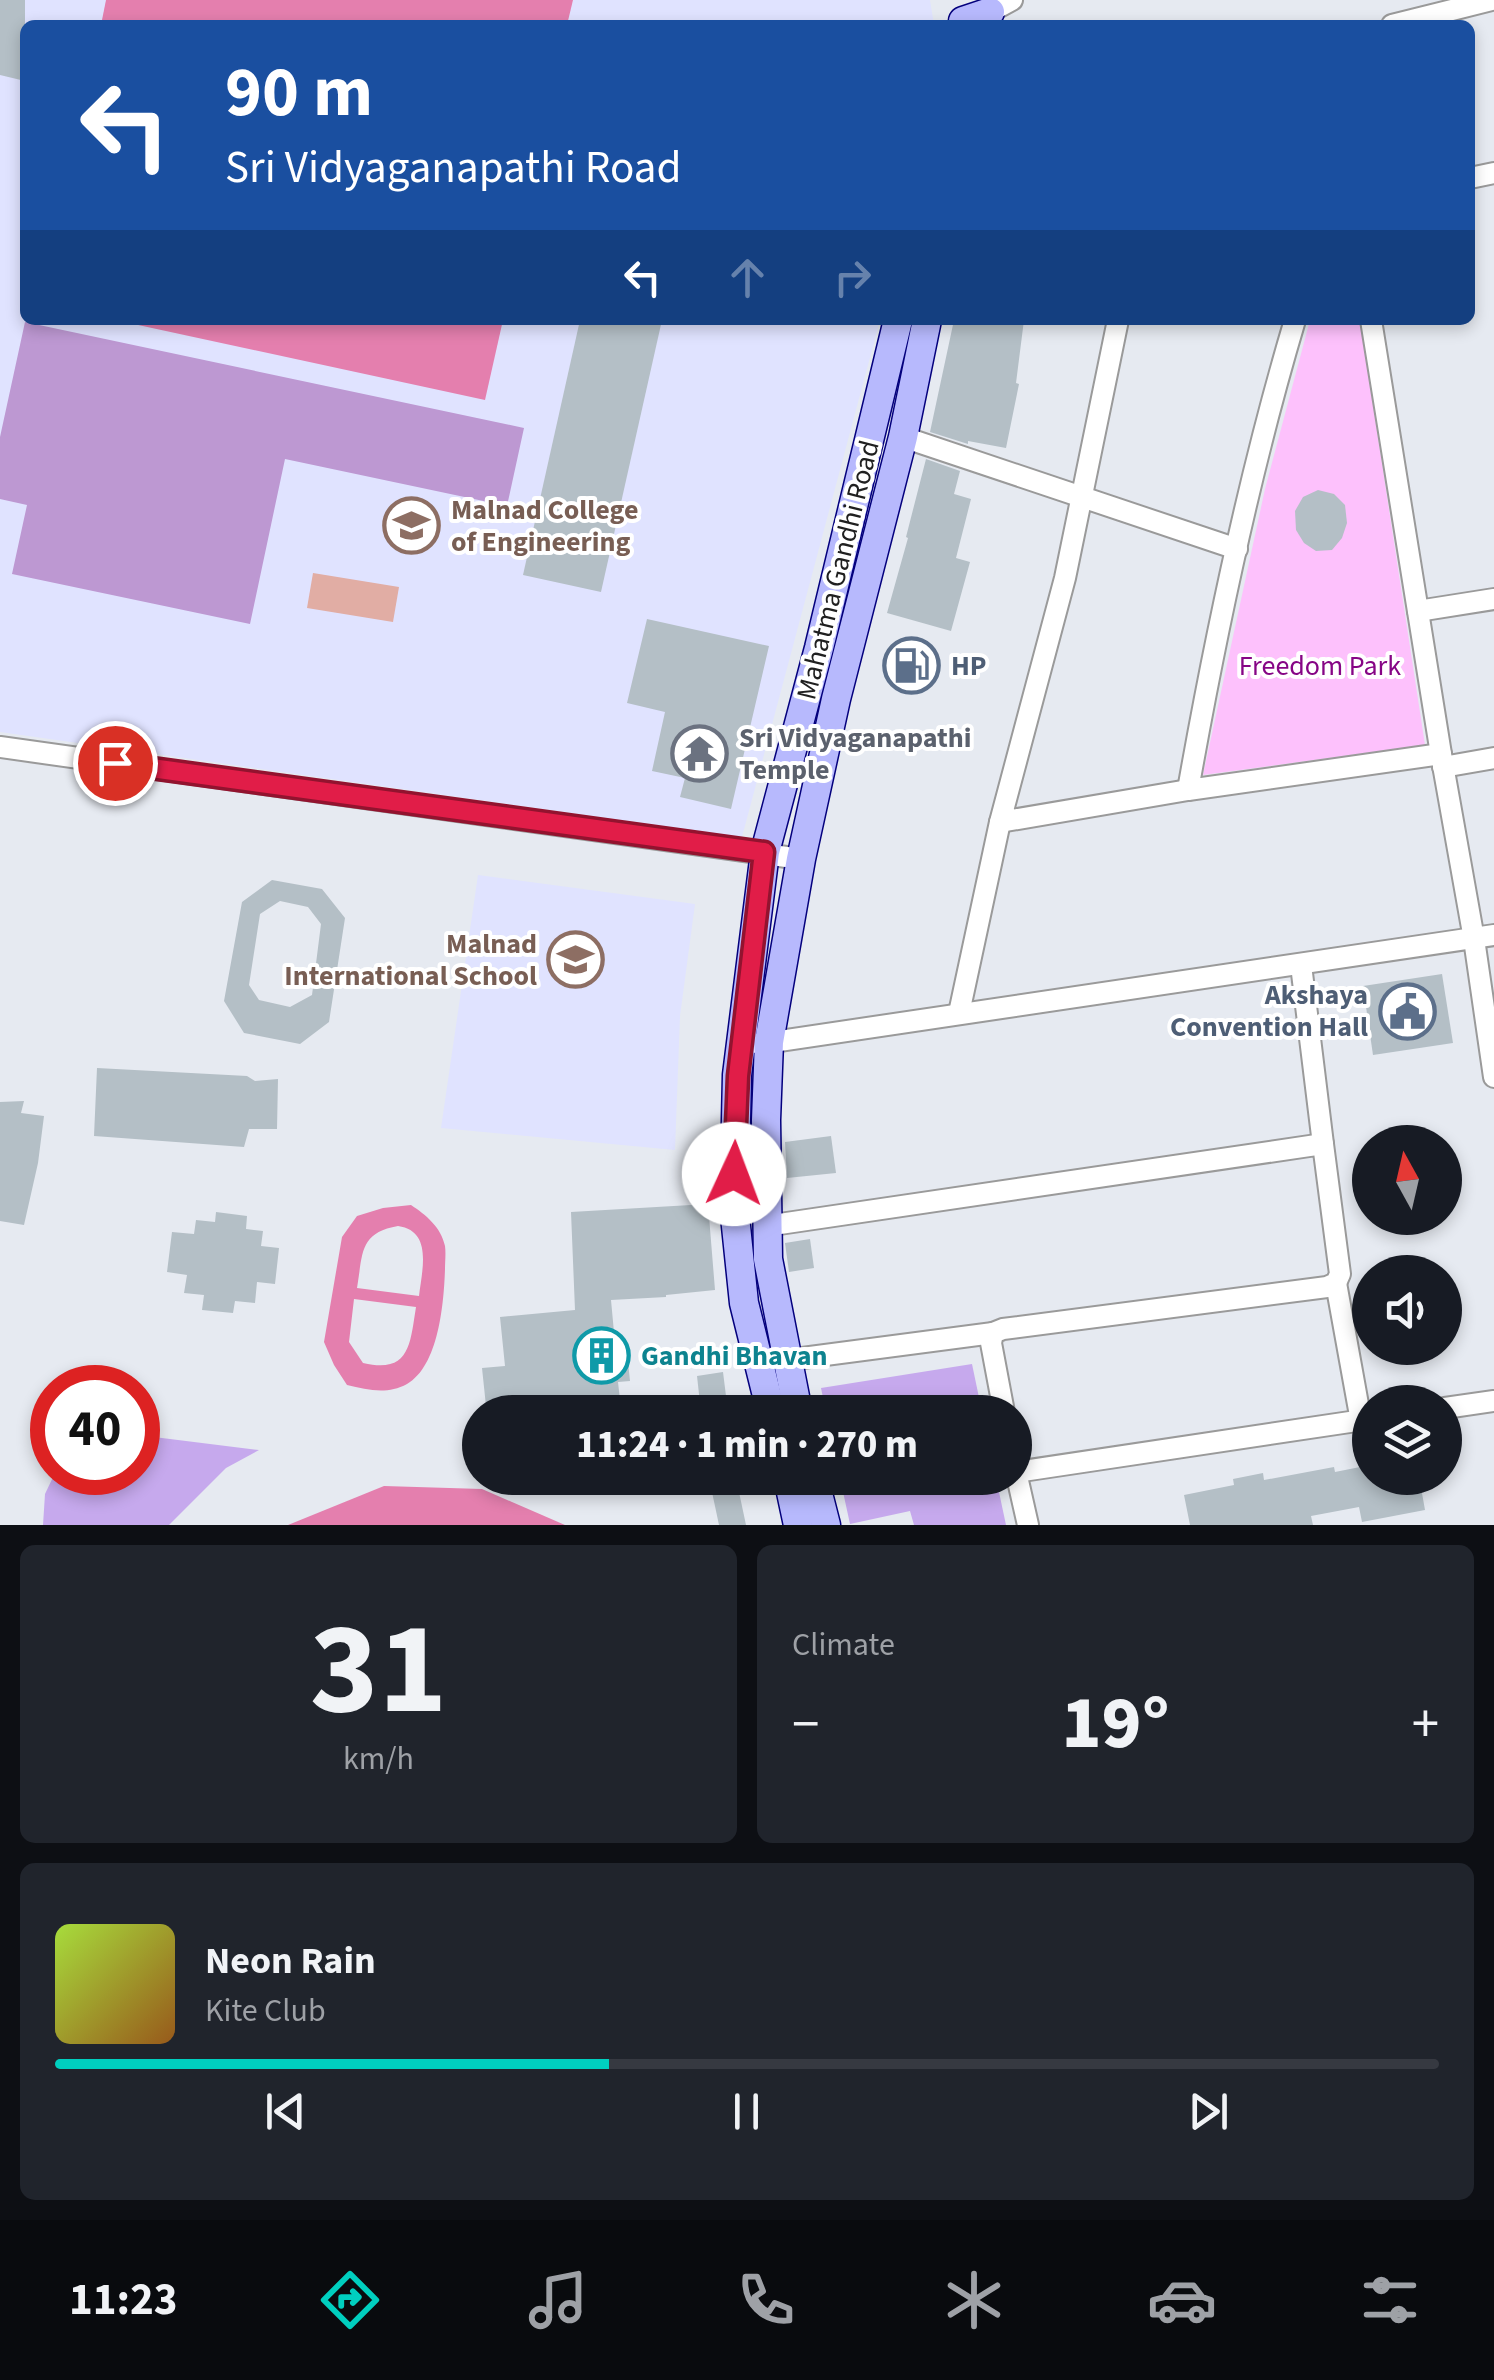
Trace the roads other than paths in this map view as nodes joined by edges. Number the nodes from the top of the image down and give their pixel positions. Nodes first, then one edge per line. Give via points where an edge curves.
1 (1492, 0) edge
2 (1412, 20) edge
3 (897, 325) edge
4 (925, 325) edge
5 (1117, 325) edge
6 (1294, 325) edge
7 (1372, 325) edge
8 (903, 437) junction
9 (1082, 497) junction
10 (1237, 549) junction
11 (1494, 599) edge
12 (1418, 611) junction
13 (0, 748) edge
14 (1494, 758) edge
15 (1442, 761) junction
16 (1188, 790) junction
17 (1000, 822) junction
18 (764, 852) junction
19 (801, 859) junction
20 (1484, 937) edge
21 (1301, 965) junction
22 (959, 1013) junction
23 (769, 1042) junction
24 (741, 1047) junction
25 (1494, 1077) edge
26 (1323, 1144) junction
27 (766, 1226) junction
28 (1336, 1282) junction
29 (993, 1333) junction
30 (787, 1360) junction
31 (1358, 1385) edge
32 (768, 1395) edge
33 (794, 1395) edge
34 (1001, 1395) edge
35 (1494, 1401) edge
36 (1462, 1406) edge
37 (1352, 1422) edge
38 (1032, 1468) edge
39 (792, 1495) edge
40 (818, 1495) edge
41 (1021, 1495) edge
42 (798, 1525) edge
43 (826, 1525) edge
44 (1028, 1525) edge

1 - 2 street
3 - 18 street, Mahatma Gandhi Road
4 - 8 street, Mahatma Gandhi Road
5 - 9 street
6 - 10 street
7 - 12 street
8 - 9 street
8 - 19 street, Mahatma Gandhi Road
9 - 10 street
9 - 17 street
10 - 16 street
11 - 12 street
12 - 15 street
13 - 18 street
14 - 15 street
15 - 16 street
15 - 20 street
16 - 17 street
17 - 22 street
18 - 19 street
18 - 24 street, Mahatma Gandhi Road
19 - 23 street, Mahatma Gandhi Road
20 - 21 street
20 - 25 street
21 - 22 street
21 - 26 street
22 - 23 street
23 - 24 street
23 - 27 street, Mahatma Gandhi Road
24 - 32 street, Mahatma Gandhi Road via 734,1207 744,1303
26 - 27 street
26 - 28 street
27 - 30 street, Mahatma Gandhi Road
28 - 29 street
28 - 31 street
29 - 30 street
29 - 34 street
30 - 33 street, Mahatma Gandhi Road
35 - 36 street
37 - 38 street
39 - 42 street
40 - 43 street
41 - 44 street

